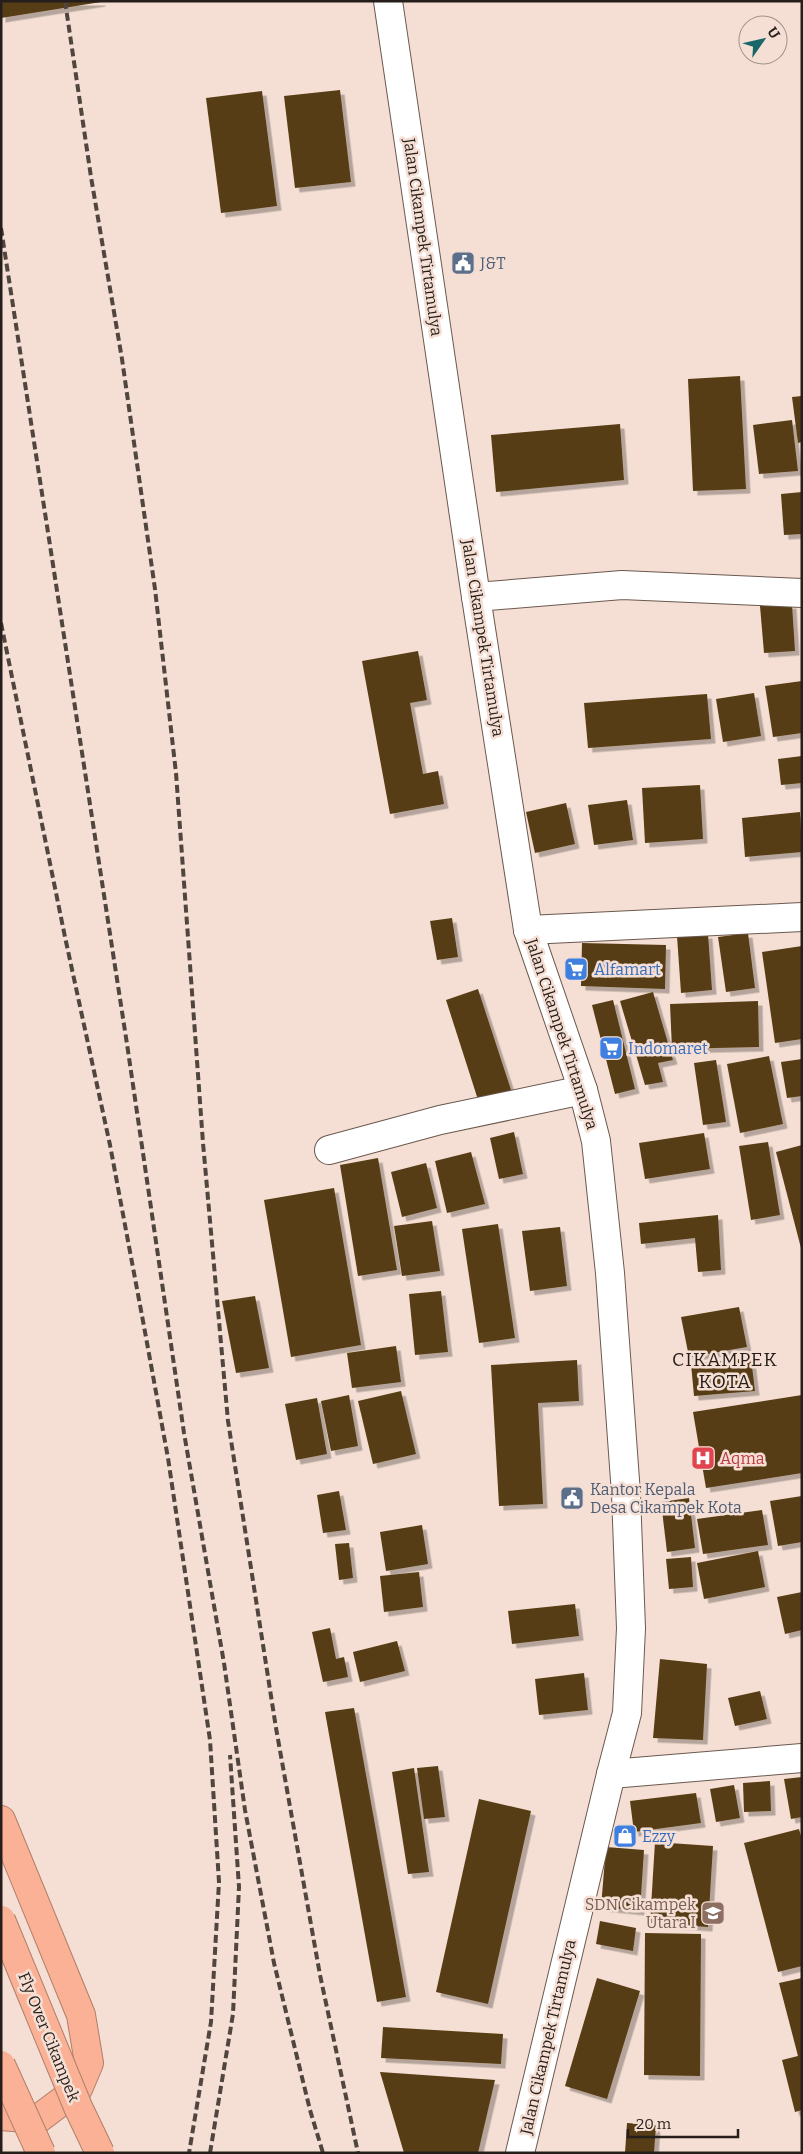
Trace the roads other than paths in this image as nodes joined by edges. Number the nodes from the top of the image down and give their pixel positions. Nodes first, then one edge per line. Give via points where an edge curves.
1 (388, 1) edge
2 (802, 593) edge
3 (476, 597) junction
4 (802, 917) edge
5 (528, 930) junction
6 (583, 1090) junction
7 (329, 1150) dead end
8 (802, 1758) edge
9 (611, 1774) junction
10 (1, 1820) edge
11 (1, 1920) edge
12 (1, 2065) edge
13 (1, 2116) edge
14 (41, 2153) edge
15 (100, 2153) edge
16 (520, 2153) edge

1 - 3 street, Jalan Cikampek Tirtamulya
2 - 3 street via 622,585
3 - 5 street, Jalan Cikampek Tirtamulya
4 - 5 street
5 - 6 street, Jalan Cikampek Tirtamulya
6 - 7 street via 440,1120
6 - 9 street, Jalan Cikampek Tirtamulya via 596,1141 610,1273 626,1494 631,1628 627,1713
8 - 9 street
9 - 16 street, Jalan Cikampek Tirtamulya
10 - 13 highway via 81,2015 89,2063 78,2089 38,2119
11 - 15 highway, Fly Over Cikampek, bridge
12 - 14 highway, bridge

